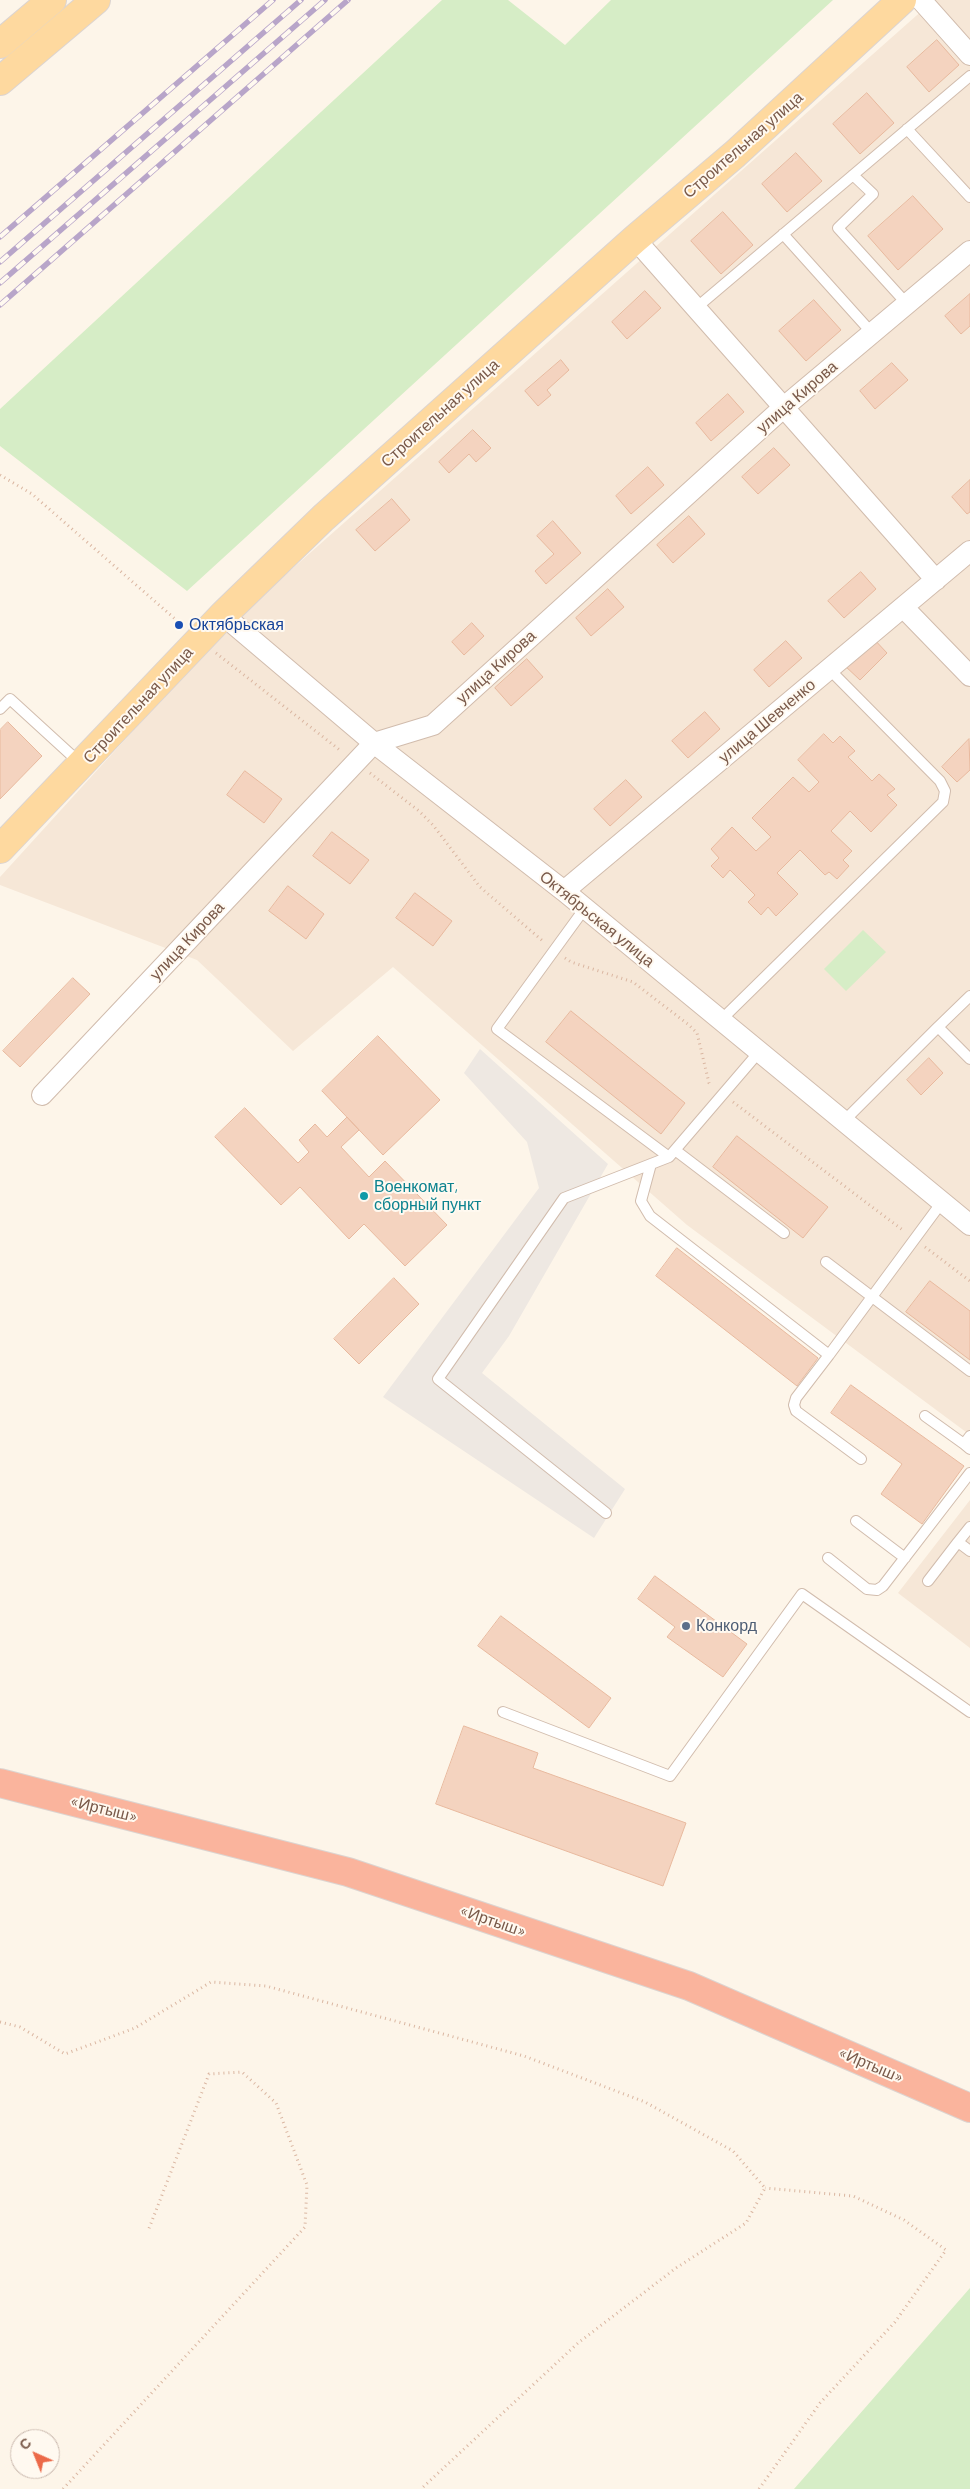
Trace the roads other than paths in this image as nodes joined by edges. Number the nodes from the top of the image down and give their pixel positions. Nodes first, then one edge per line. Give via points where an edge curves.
1 (52, 0) edge
2 (96, 0) edge
3 (902, 0) edge
4 (921, 0) edge
5 (0, 44) edge
6 (970, 55) edge
7 (970, 76) edge
8 (0, 81) edge
9 (907, 129) junction
10 (852, 175) junction
11 (970, 197) edge
12 (783, 234) junction
13 (635, 239) junction
14 (970, 251) edge
15 (907, 304) junction
16 (696, 308) junction
17 (872, 333) junction
18 (784, 407) junction
19 (970, 551) edge
20 (936, 580) junction
21 (903, 607) junction
22 (223, 615) junction
23 (829, 669) junction
24 (970, 676) edge
25 (0, 709) edge
26 (374, 743) junction
27 (81, 765) junction
28 (1, 846) edge
29 (564, 891) junction
30 (584, 908) junction
31 (970, 996) edge
32 (721, 1020) junction
33 (938, 1027) junction
34 (759, 1052) junction
35 (970, 1059) edge
36 (42, 1095) dead end
37 (844, 1121) junction
38 (672, 1154) junction
39 (651, 1164) junction
40 (942, 1202) junction
41 (970, 1225) edge
42 (784, 1232) dead end
43 (826, 1262) dead end
44 (872, 1296) junction
45 (829, 1356) junction
46 (970, 1371) edge
47 (925, 1416) dead end
48 (968, 1443) edge
49 (862, 1459) dead end
50 (970, 1474) edge
51 (606, 1513) dead end
52 (856, 1521) dead end
53 (970, 1527) edge
54 (958, 1542) junction
55 (970, 1551) edge
56 (828, 1558) dead end
57 (904, 1558) junction
58 (928, 1581) dead end
59 (503, 1712) dead end
60 (970, 1712) edge
61 (0, 1783) edge
62 (970, 2108) edge

1 - 5 main road
2 - 8 main road
3 - 13 main road, Строительная улица via 735,154
4 - 6 street
7 - 9 lane
9 - 10 lane
9 - 11 lane
10 - 12 lane
10 - 15 lane via 873,194 838,228
12 - 16 lane
12 - 17 lane
13 - 16 street
13 - 22 main road, Строительная улица via 323,518
14 - 15 street, улица Кирова
15 - 17 street, улица Кирова
16 - 18 street
17 - 18 street, улица Кирова
18 - 20 street
18 - 26 street, улица Кирова via 433,725
19 - 20 street, улица Шевченко
20 - 21 street, улица Шевченко
21 - 23 street, улица Шевченко
21 - 24 street
22 - 26 street, Октябрьская улица
22 - 27 main road, Строительная улица
23 - 29 street, улица Шевченко
23 - 32 lane via 940,781 945,791 943,802
25 - 27 lane via 10,699
26 - 29 street, Октябрьская улица
26 - 36 street, улица Кирова
27 - 28 main road, Строительная улица
29 - 30 street, Октябрьская улица
30 - 32 street, Октябрьская улица
30 - 38 lane via 497,1029
31 - 33 lane
32 - 34 street, Октябрьская улица
33 - 35 lane
33 - 37 lane
34 - 37 street, Октябрьская улица
34 - 38 lane
37 - 40 street, Октябрьская улица
38 - 39 lane
38 - 42 lane
39 - 45 lane via 641,1201 650,1216
39 - 51 lane via 564,1198 438,1379
40 - 41 street, Октябрьская улица
40 - 44 lane
43 - 44 lane
44 - 45 lane
44 - 46 lane
45 - 49 lane via 794,1405 796,1411
47 - 48 lane
50 - 57 lane
52 - 57 lane
53 - 54 lane
54 - 55 lane
54 - 58 lane
56 - 57 lane via 868,1589 877,1590
59 - 60 lane via 670,1776 802,1594
61 - 62 highway, «Иртыш» via 358,1875 689,1986

